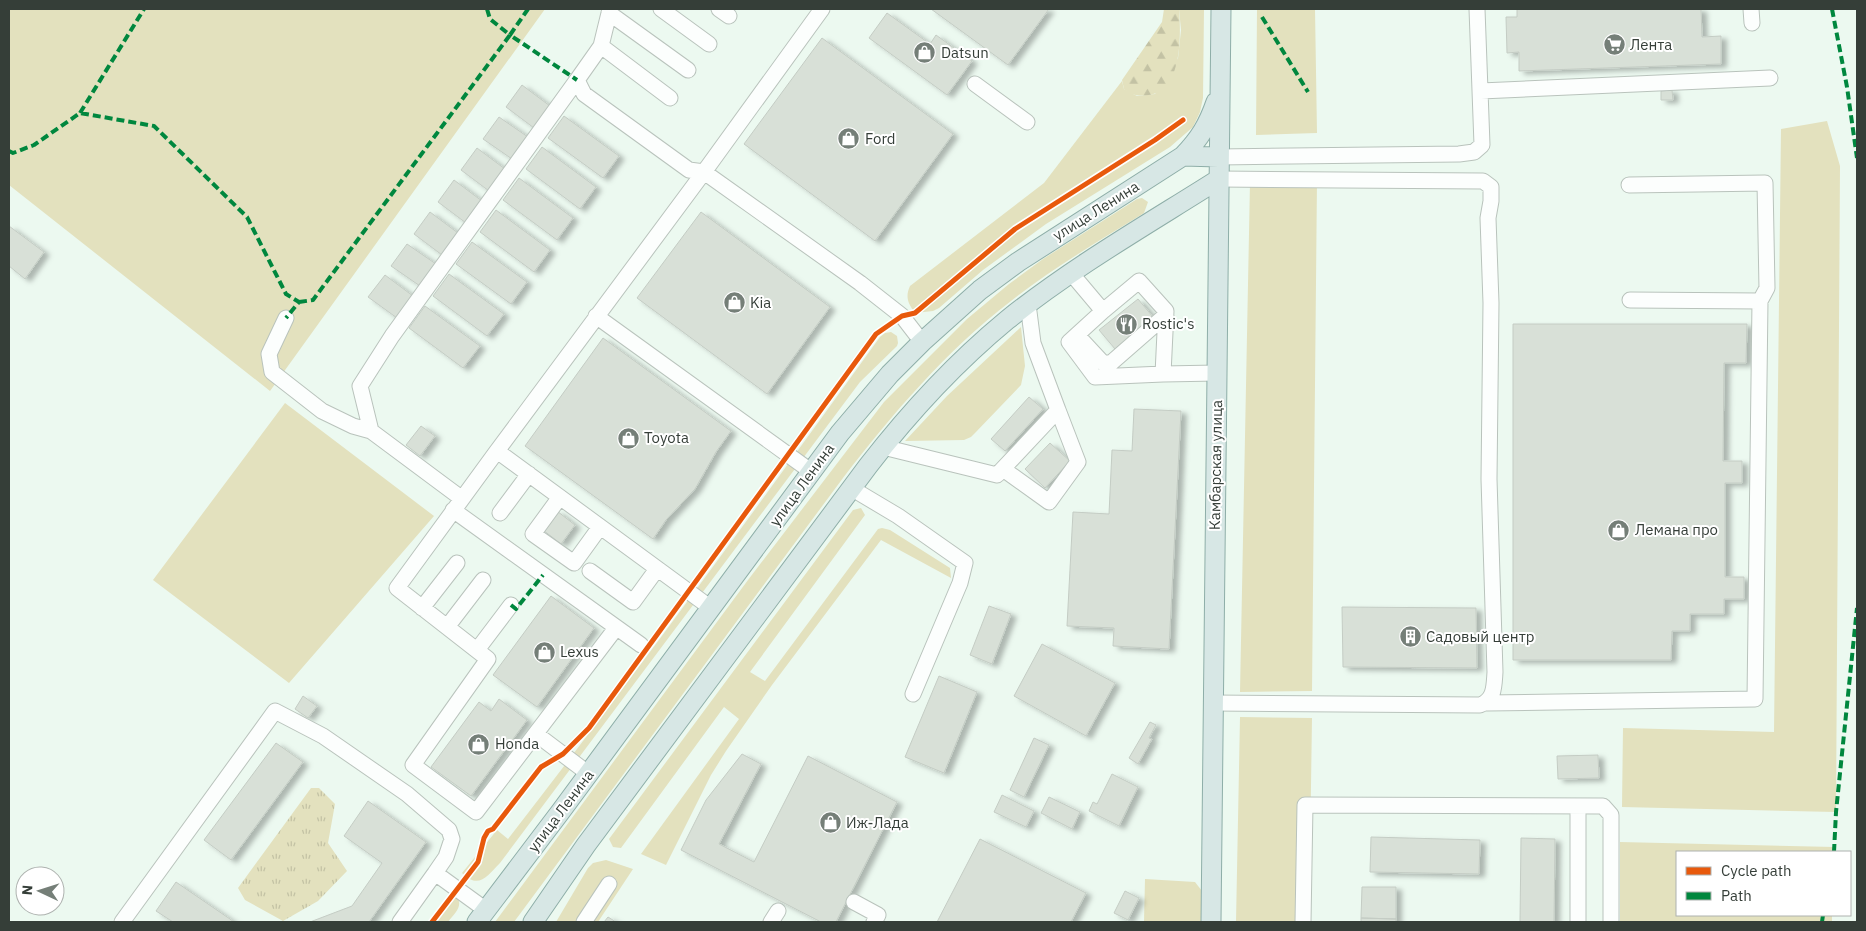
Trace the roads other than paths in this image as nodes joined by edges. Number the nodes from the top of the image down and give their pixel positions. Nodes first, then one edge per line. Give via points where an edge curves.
1 (661, 9) edge
2 (822, 9) edge
3 (1221, 9) edge
4 (1477, 9) edge
5 (609, 11) edge
6 (709, 44) dead end
7 (601, 46) junction
8 (688, 70) dead end
9 (1770, 78) dead end
10 (577, 80) junction
11 (975, 84) dead end
12 (1481, 91) junction
13 (1220, 92) junction
14 (670, 98) dead end
15 (1027, 122) dead end
16 (1184, 156) junction
17 (1220, 157) junction
18 (704, 172) junction
19 (1219, 178) junction
20 (1629, 185) dead end
21 (1071, 273) junction
22 (1630, 300) dead end
23 (1760, 301) junction
24 (1028, 304) junction
25 (1103, 311) junction
26 (1166, 315) junction
27 (596, 316) junction
28 (286, 318) dead end
29 (1076, 335) junction
30 (922, 342) junction
31 (1217, 373) junction
32 (1163, 374) junction
33 (1058, 410) junction
34 (371, 431) junction
35 (883, 447) junction
36 (497, 451) junction
37 (1002, 469) junction
38 (812, 472) junction
39 (529, 474) junction
40 (851, 488) junction
41 (560, 497) junction
42 (457, 504) junction
43 (500, 512) dead end
44 (600, 527) junction
45 (457, 563) dead end
46 (657, 569) junction
47 (590, 571) dead end
48 (483, 580) dead end
49 (511, 605) dead end
50 (422, 608) junction
51 (711, 608) junction
52 (447, 627) junction
53 (616, 628) junction
54 (641, 645) dead end
55 (477, 650) junction
56 (913, 694) dead end
57 (1214, 703) junction
58 (1487, 703) junction
59 (536, 734) junction
60 (588, 774) junction
61 (1578, 806) junction
62 (435, 873) junction
63 (609, 884) dead end
64 (854, 902) dead end
65 (481, 916) edge
66 (122, 922) edge
67 (400, 922) edge
68 (533, 922) edge
69 (584, 922) edge
70 (874, 922) edge
71 (1211, 922) edge
72 (1303, 922) edge
73 (1578, 922) edge
74 (1611, 922) edge

1 - 6 lane
2 - 18 lane
3 - 13 main road, Камбарская улица
4 - 12 lane
5 - 7 lane
5 - 8 lane
7 - 10 lane
7 - 14 lane
9 - 12 lane
10 - 18 lane via 584,94 608,112 689,170
10 - 34 lane via 392,336 360,386
11 - 15 lane
12 - 17 lane via 1482,146 1474,152
13 - 16 main road, улица Ленина via 1209,122
13 - 17 main road, Камбарская улица
16 - 17 main road
16 - 30 main road, улица Ленина via 1018,262 980,290
17 - 19 main road, Камбарская улица
18 - 27 lane
18 - 30 lane via 890,306
19 - 21 main road
19 - 31 main road, Камбарская улица
19 - 58 lane via 1483,181 1490,187 1489,479 1495,672 1494,690
20 - 23 lane via 1765,183 1767,288
21 - 24 main road
21 - 25 lane
22 - 23 lane
23 - 58 lane via 1755,700
24 - 33 lane via 1033,343
24 - 35 main road via 952,370
25 - 26 lane via 1139,281
25 - 29 lane
26 - 29 lane via 1111,363 1103,363
26 - 32 lane
27 - 36 lane
27 - 38 lane
28 - 34 lane via 269,354 272,372 322,411
29 - 32 lane via 1069,342 1095,376
30 - 38 main road, улица Ленина via 869,398
31 - 32 lane
31 - 57 main road, Камбарская улица
33 - 37 lane
33 - 37 lane via 1078,462 1049,502
34 - 42 lane
35 - 37 lane via 997,475
35 - 40 main road
36 - 39 lane
36 - 42 lane
38 - 51 main road, улица Ленина
39 - 41 lane
39 - 43 lane
40 - 56 lane via 965,562 960,583
40 - 68 main road via 586,845
41 - 44 lane
41 - 44 lane via 533,534 574,562
42 - 50 lane via 396,588
42 - 53 lane
44 - 46 lane
45 - 50 lane
46 - 47 lane via 633,602
46 - 51 lane
48 - 52 lane
49 - 55 lane
50 - 52 lane
51 - 60 main road, улица Ленина
52 - 55 lane
53 - 54 lane
53 - 59 lane
55 - 59 lane via 488,659 413,765 476,812
57 - 58 lane
57 - 71 main road, Камбарская улица
59 - 60 lane
60 - 65 main road, улица Ленина
61 - 72 lane via 1305,805
61 - 73 lane
61 - 74 lane via 1603,806 1611,816
62 - 65 lane
62 - 66 lane via 446,857 452,839 449,830 407,794 324,736 275,711
62 - 67 lane
63 - 69 lane
64 - 70 lane via 878,915

